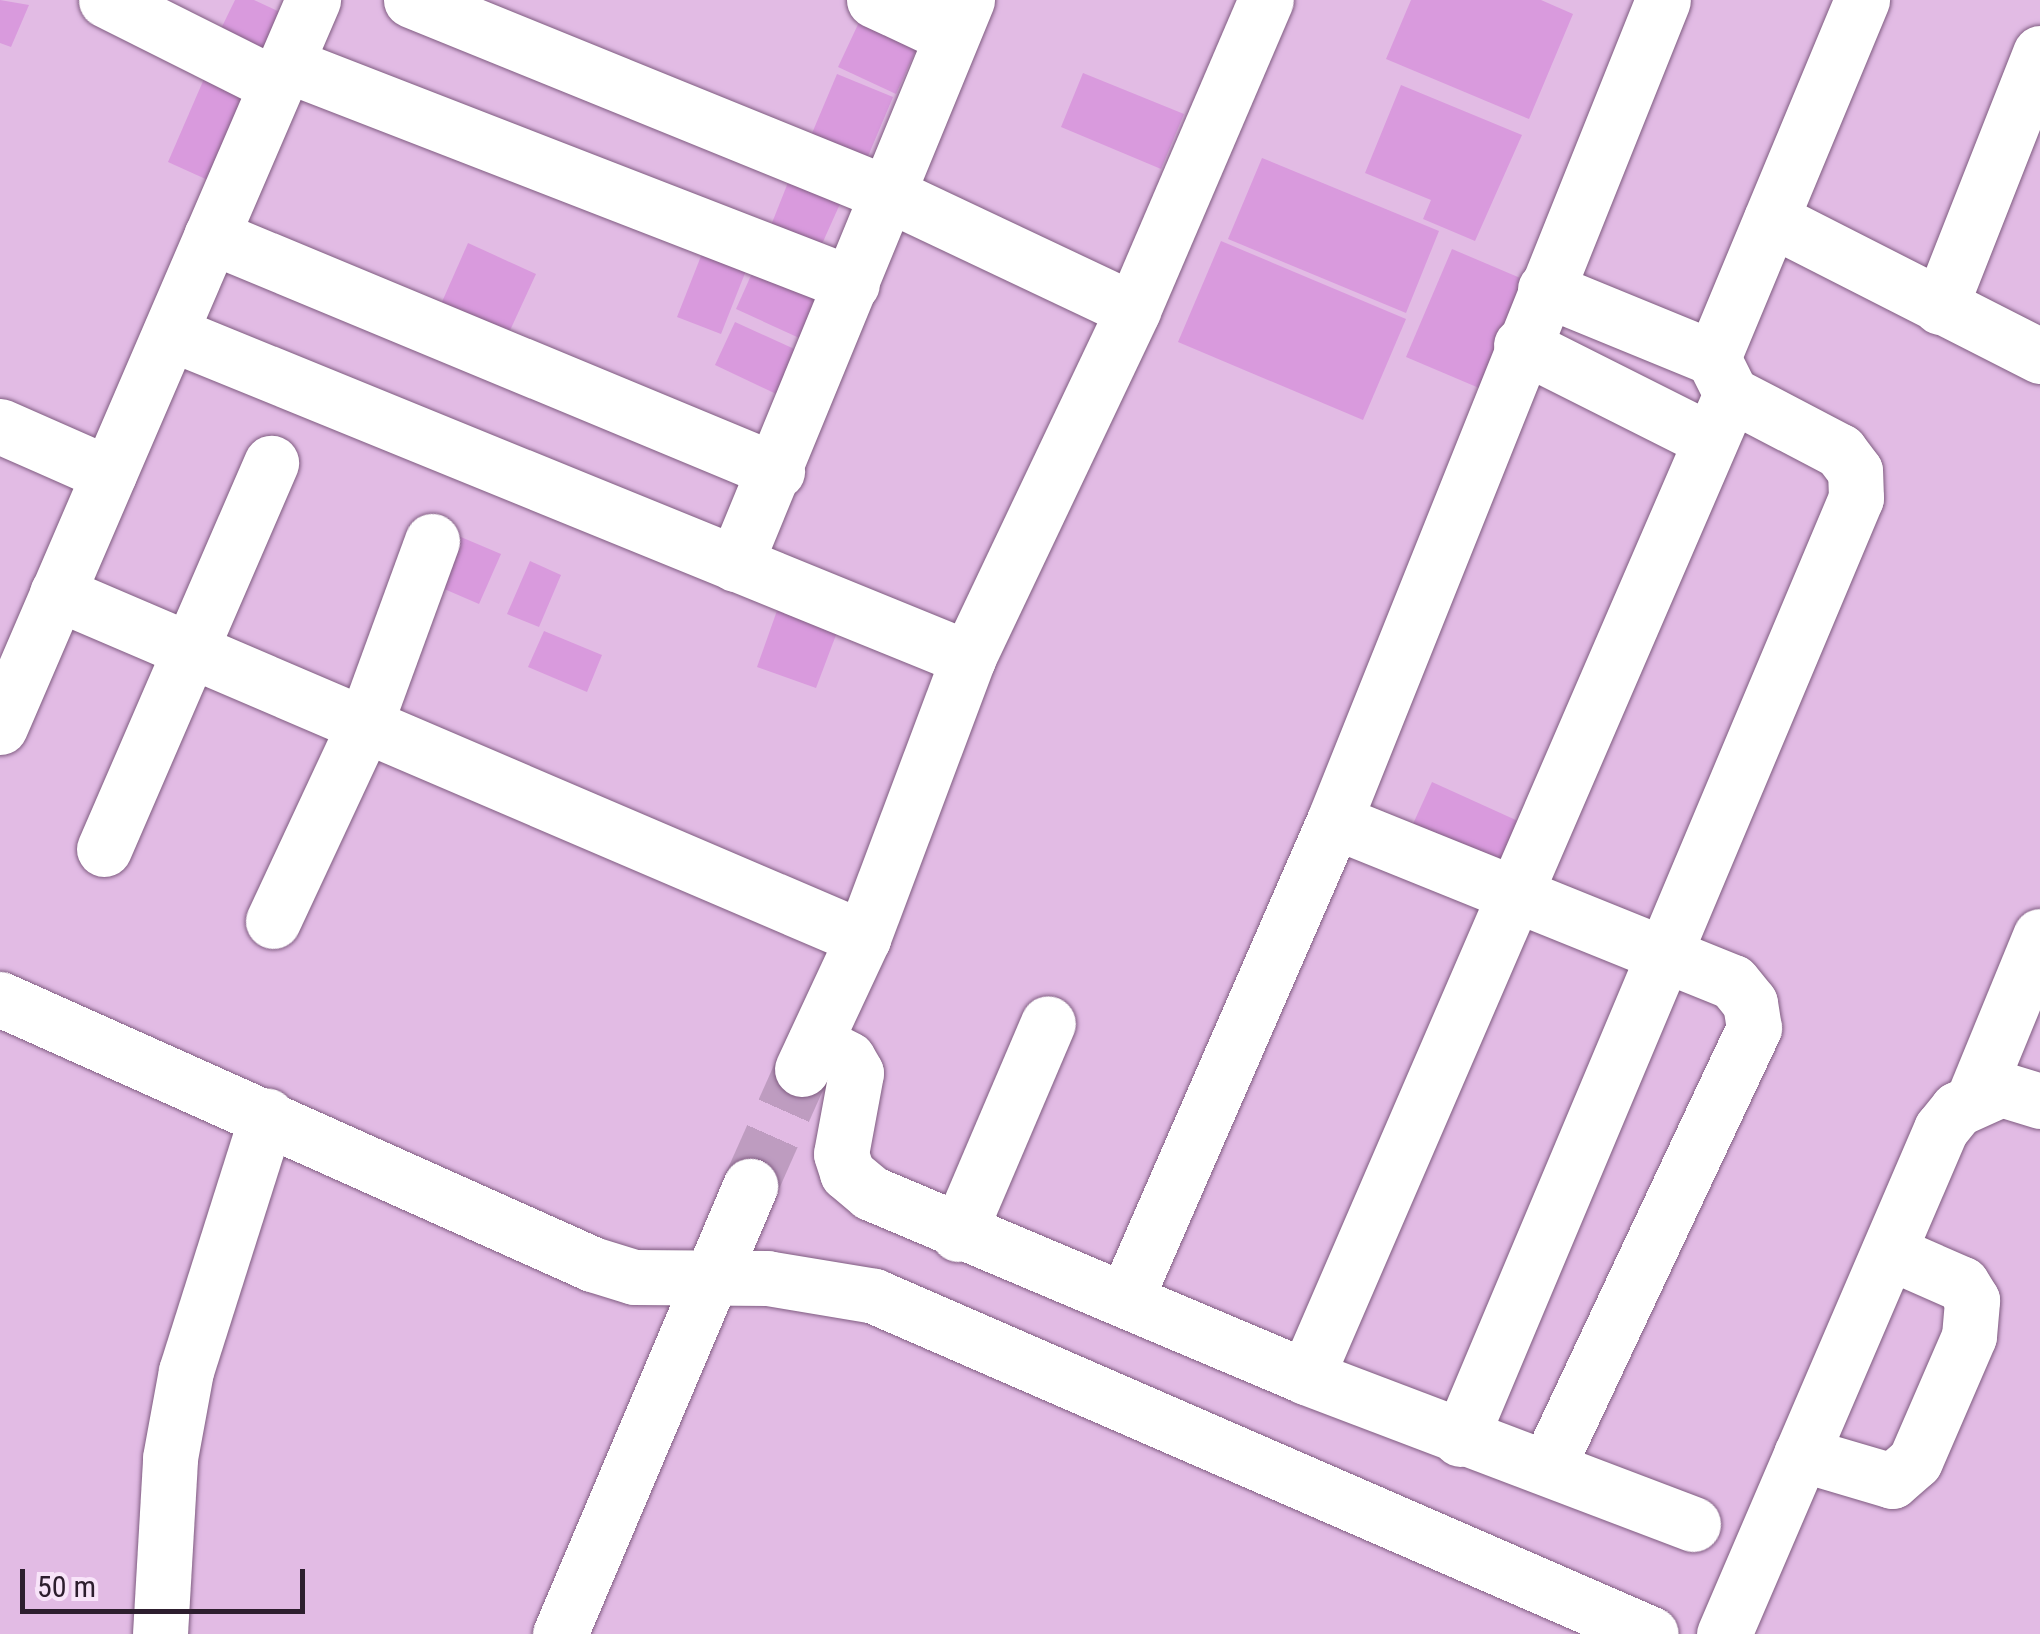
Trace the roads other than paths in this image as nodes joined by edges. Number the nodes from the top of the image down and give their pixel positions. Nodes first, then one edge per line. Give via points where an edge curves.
1 (106, 0) edge
2 (313, 0) edge
3 (411, 0) edge
4 (874, 0) edge
5 (1266, 0) edge
6 (1662, 0) edge
7 (1862, 0) edge
8 (959, 18) edge
9 (2040, 53) edge
10 (281, 74) junction
11 (886, 194) junction
12 (1771, 219) junction
13 (212, 236) junction
14 (852, 284) junction
15 (1544, 289) junction
16 (1940, 307) junction
17 (1132, 310) junction
18 (170, 333) junction
19 (1522, 345) junction
20 (2040, 356) edge
21 (1718, 398) junction
22 (0, 426) edge
23 (271, 463) dead end
24 (777, 471) junction
25 (108, 474) junction
26 (432, 541) dead end
27 (735, 564) junction
28 (57, 593) junction
29 (192, 651) junction
30 (14, 653) edge
31 (968, 658) junction
32 (364, 724) junction
33 (0, 727) edge
34 (1334, 821) junction
35 (104, 849) dead end
36 (1516, 896) junction
37 (273, 921) dead end
38 (2040, 936) edge
39 (862, 938) junction
40 (1670, 954) junction
41 (0, 998) edge
42 (1048, 1023) dead end
43 (1974, 1097) junction
44 (2040, 1101) edge
45 (267, 1116) junction
46 (750, 1186) tunnel mouth
47 (958, 1234) junction
48 (1889, 1252) junction
49 (709, 1277) junction
50 (1126, 1298) junction
51 (1306, 1377) junction
52 (1460, 1439) junction
53 (1802, 1454) junction
54 (1548, 1466) junction
55 (1693, 1524) dead end
56 (160, 1634) edge
57 (560, 1634) edge
58 (1652, 1634) edge
59 (1724, 1634) edge

1 - 10 street
2 - 10 street
3 - 11 street
4 - 8 street
5 - 17 street
6 - 15 street
7 - 12 street
8 - 11 street
9 - 16 street
10 - 13 street
10 - 14 street
11 - 14 street
11 - 17 street
12 - 16 street
12 - 21 street
13 - 18 street
13 - 24 street
14 - 24 street
15 - 19 street
15 - 21 street
16 - 20 street
17 - 31 street
18 - 25 street
18 - 27 street
19 - 21 street
19 - 34 street
21 - 36 street
21 - 40 street via 1840,451 1856,472 1856,498
22 - 25 street
23 - 29 street
24 - 27 street
25 - 28 street
26 - 32 street
27 - 31 street
28 - 29 street
28 - 30 street
29 - 32 street
29 - 35 street
30 - 33 street
31 - 39 street
32 - 37 street
32 - 39 street
34 - 36 street
34 - 50 street
36 - 40 street
36 - 51 street
38 - 43 street
39 - 47 street via 808,1055 848,1059 856,1073 841,1154 846,1173 871,1193
40 - 52 street
40 - 54 street via 1732,982 1750,1003 1754,1028
41 - 45 street
42 - 47 street
43 - 44 street via 2000,1089
43 - 48 street via 1941,1129
45 - 49 street via 592,1264 634,1277
45 - 56 street via 186,1371 170,1458
46 - 49 street
47 - 50 street
48 - 53 street
48 - 53 street via 1962,1284 1972,1300 1969,1336 1916,1461 1892,1481
49 - 57 street
49 - 58 street via 797,1281 874,1296
50 - 51 street
51 - 52 street
52 - 54 street
53 - 59 street
54 - 55 street

